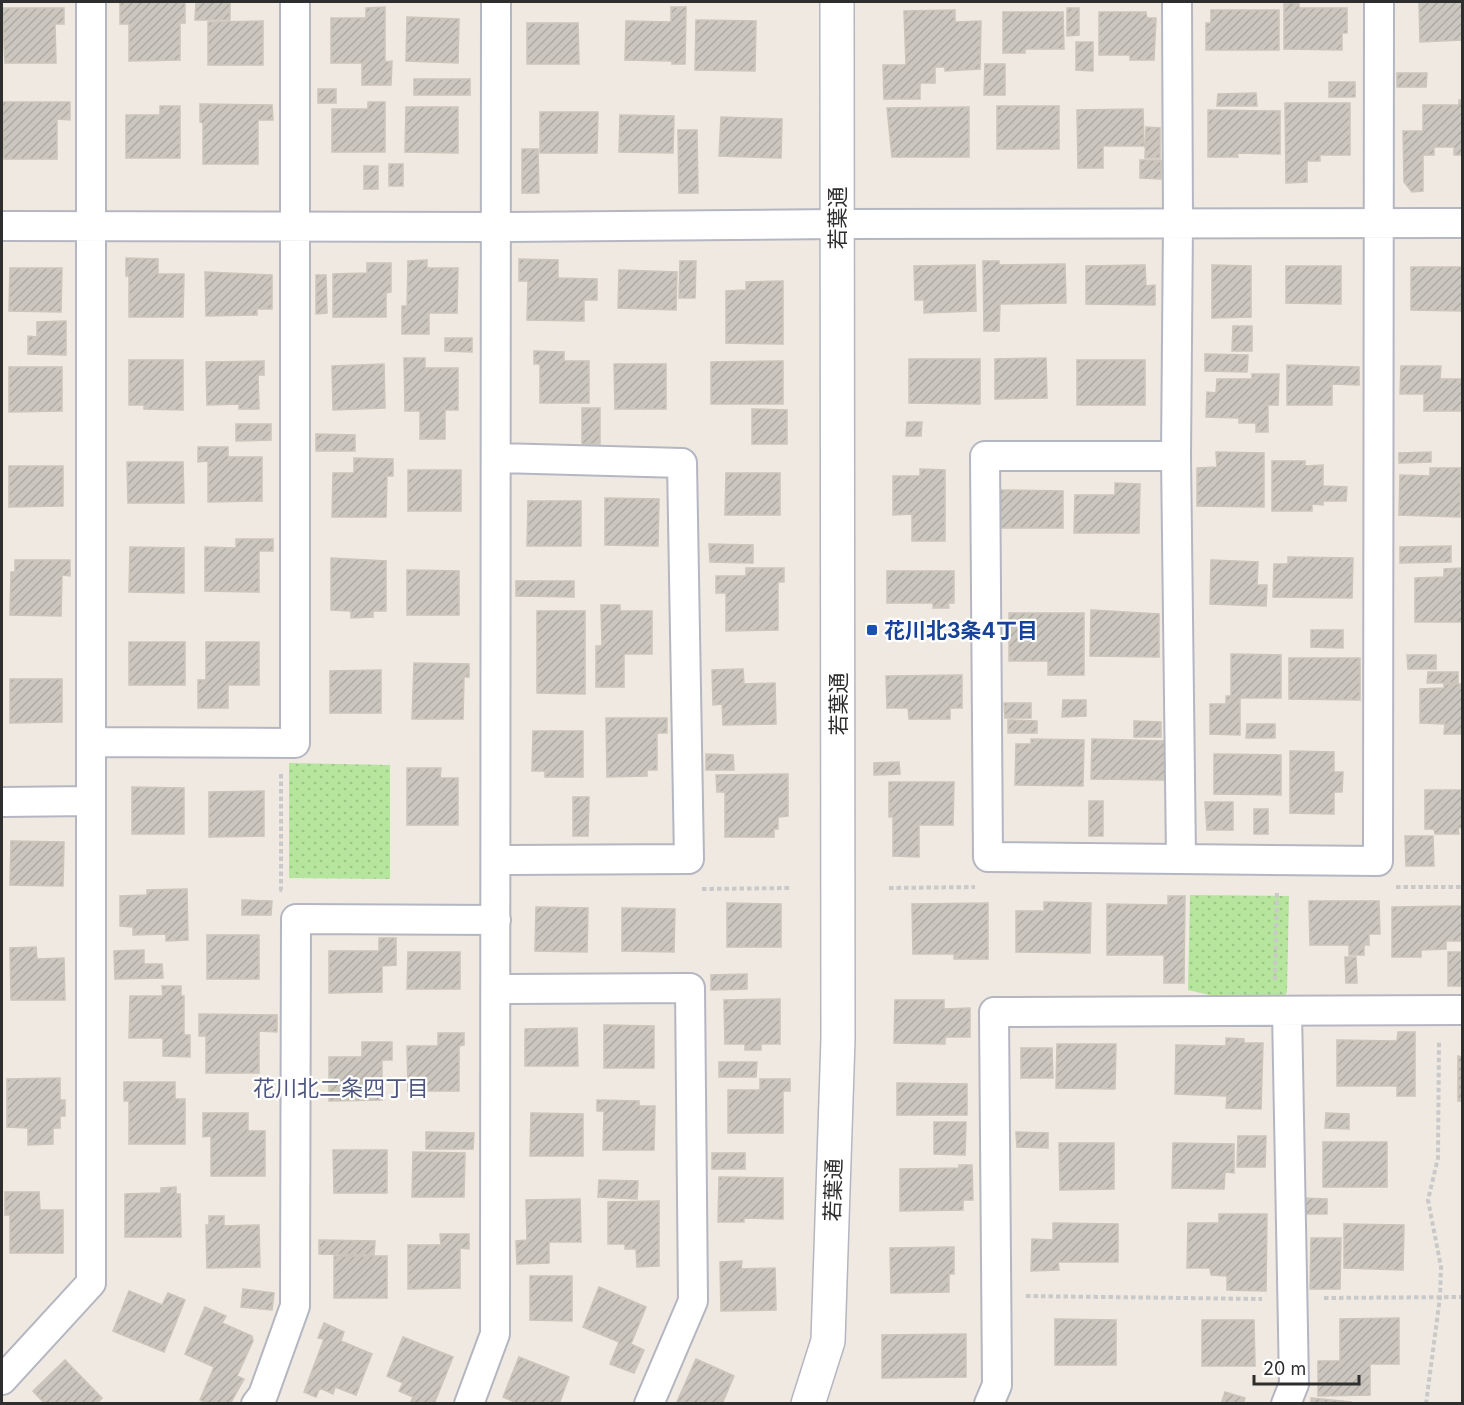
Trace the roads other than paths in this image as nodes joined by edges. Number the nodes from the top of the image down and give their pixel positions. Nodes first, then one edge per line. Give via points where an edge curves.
1 (91, 2) edge
2 (295, 2) edge
3 (496, 2) edge
4 (837, 2) edge
5 (1177, 2) edge
6 (1379, 2) edge
7 (1380, 223) junction
8 (1462, 223) edge
9 (837, 224) junction
10 (1178, 224) junction
11 (2, 226) edge
12 (92, 227) junction
13 (295, 227) junction
14 (497, 227) junction
15 (1176, 456) junction
16 (496, 458) junction
17 (91, 742) junction
18 (91, 801) junction
19 (2, 802) edge
20 (1181, 859) junction
21 (496, 860) junction
22 (496, 920) junction
23 (496, 989) junction
24 (1281, 1010) junction
25 (1462, 1010) edge
26 (2, 1380) edge
27 (256, 1404) edge
28 (469, 1404) edge
29 (649, 1404) edge
30 (808, 1404) edge
31 (989, 1404) edge
32 (1286, 1404) edge

1 - 12 street
2 - 13 street
3 - 14 street
4 - 9 street, 若葉通
5 - 10 street
6 - 7 street
7 - 8 street
7 - 10 street
7 - 20 street via 1378,861
9 - 10 street
9 - 14 street
9 - 30 street, 若葉通 via 838,1039 828,1341
10 - 15 street
11 - 12 street
12 - 13 street
12 - 17 street
13 - 14 street
13 - 17 street via 295,743
14 - 16 street
15 - 20 street
15 - 20 street via 985,456 988,857
16 - 21 street
16 - 21 street via 682,463 689,859
17 - 18 street
18 - 19 street
18 - 26 street via 90,1283
21 - 22 street
22 - 23 street
22 - 27 street via 296,919 295,1306 263,1395
23 - 28 street via 495,1334
23 - 29 street via 690,988 693,1301
24 - 25 street
24 - 31 street via 994,1012 997,1385
24 - 32 street via 1294,1384

